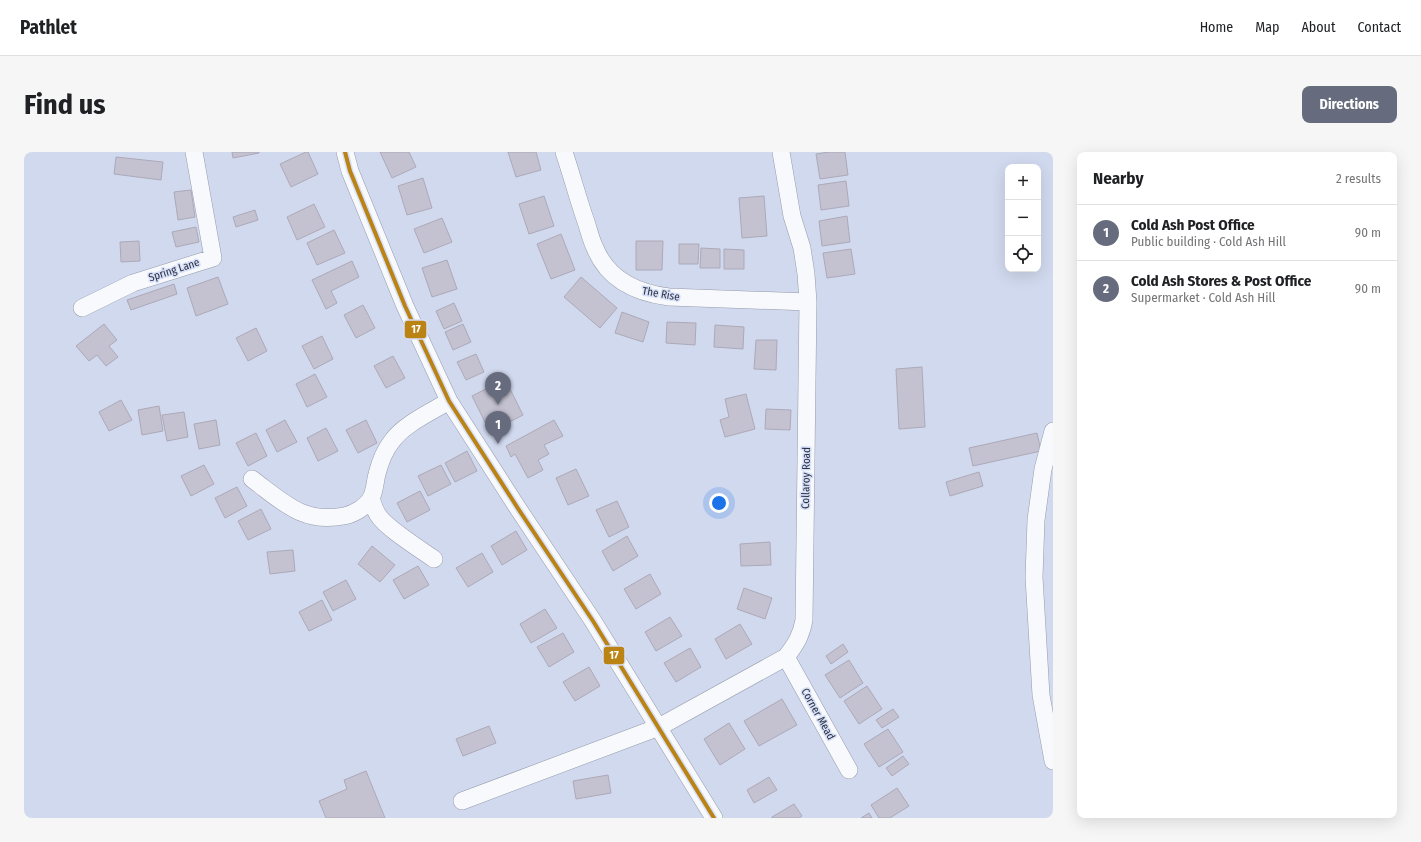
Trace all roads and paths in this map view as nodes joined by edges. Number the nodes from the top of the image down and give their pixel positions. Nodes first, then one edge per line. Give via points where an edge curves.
1 (194, 152) edge
2 (345, 152) edge
3 (564, 152) edge
4 (781, 152) edge
5 (808, 302) junction
6 (82, 308) dead end
7 (449, 401) junction
8 (1053, 431) edge
9 (252, 480) dead end
10 (372, 498) junction
11 (434, 559) dead end
12 (786, 657) junction
13 (659, 727) junction
14 (1053, 761) edge
15 (849, 770) dead end
16 (462, 801) dead end
17 (714, 818) edge

1 - 6 street, Spring Lane via 213,258 133,283
2 - 7 street via 350,171 399,293
3 - 5 street, The Rise via 595,248 603,263 616,278 627,285 647,293 669,297
4 - 5 street, Collaroy Road via 792,216 802,248
5 - 12 street, Collaroy Road via 804,620 802,632
7 - 10 street via 409,425 393,439 381,461
7 - 13 street
8 - 14 street via 1043,469 1036,520 1034,577 1041,695
9 - 10 street via 287,506 307,516 346,516 362,508
10 - 11 street via 378,516 386,524
12 - 13 street, Collaroy Road
12 - 15 street, Corner Mead
13 - 16 street, Collaroy Road
13 - 17 street

